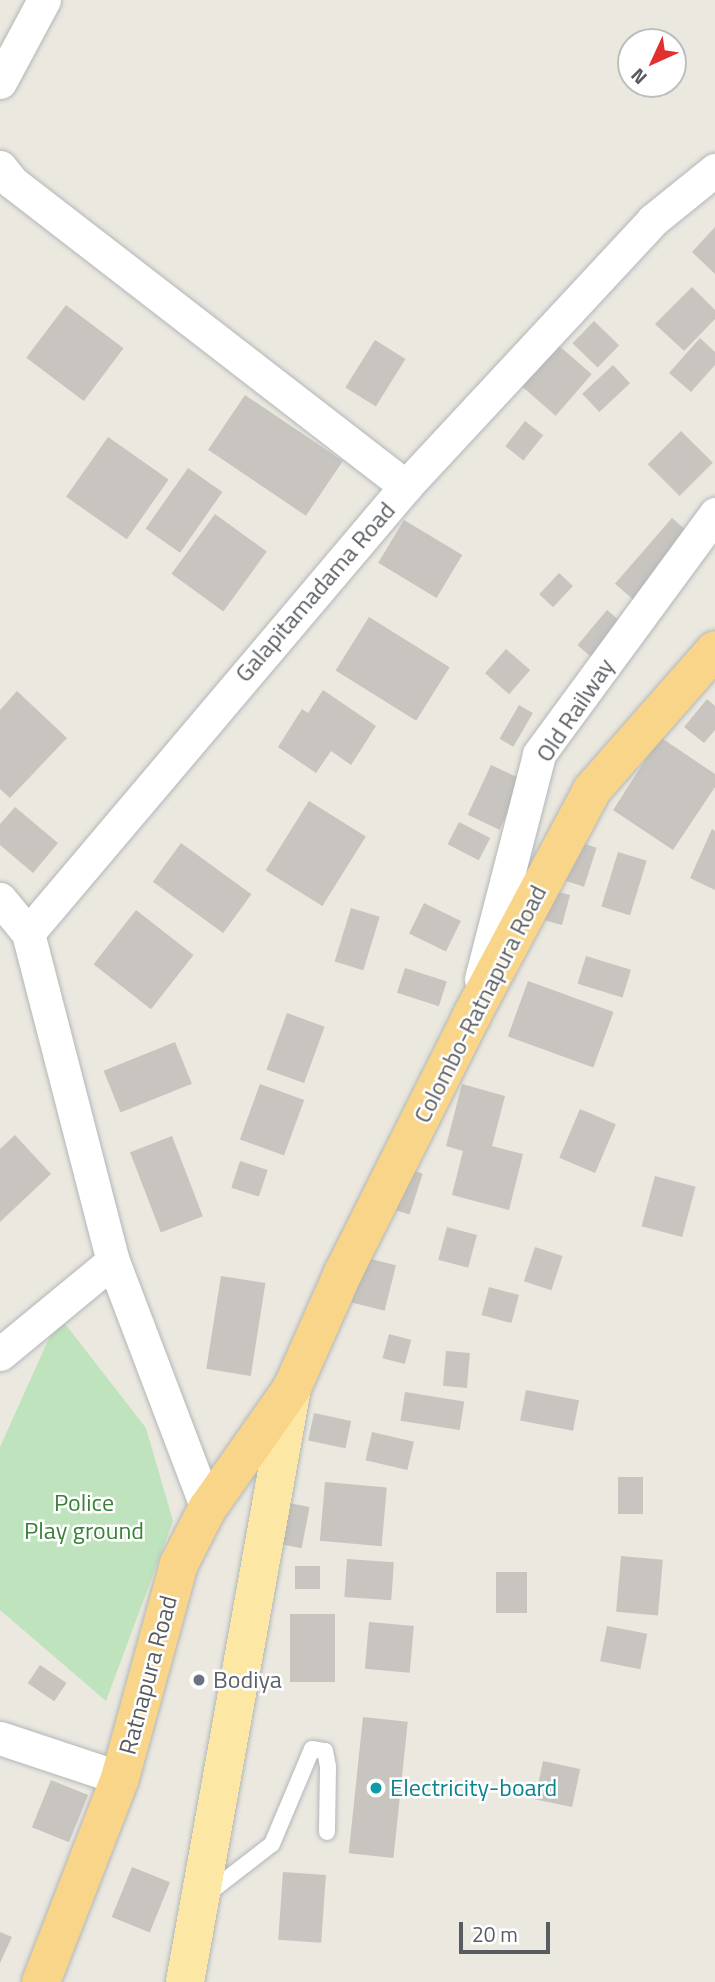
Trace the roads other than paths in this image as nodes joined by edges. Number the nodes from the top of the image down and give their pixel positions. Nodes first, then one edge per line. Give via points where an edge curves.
1 (44, 0) edge
2 (0, 82) edge
3 (0, 167) edge
4 (715, 170) edge
5 (406, 486) junction
6 (715, 514) edge
7 (715, 650) edge
8 (0, 899) edge
9 (28, 933) junction
10 (472, 1015) junction
11 (113, 1261) junction
12 (0, 1354) edge
13 (292, 1388) junction
14 (207, 1509) junction
15 (0, 1738) edge
16 (120, 1777) junction
17 (327, 1832) dead end
18 (198, 1901) junction
19 (41, 1982) edge
20 (186, 1982) edge

1 - 2 street
3 - 5 street, Galapitamadama Road via 12,182
4 - 5 street via 653,220
5 - 9 street, Galapitamadama Road
6 - 10 street, Old Railway via 539,754
7 - 10 highway, Colombo-Ratnapura Road via 592,790
8 - 9 street
9 - 11 street
10 - 13 highway, Colombo-Ratnapura Road via 343,1273
11 - 12 street
11 - 14 street
13 - 14 highway, Ratnapura Road
13 - 18 main road
14 - 16 highway, Ratnapura Road via 179,1564
15 - 16 street
16 - 19 highway, Ratnapura Road
17 - 18 lane via 328,1767 324,1751 312,1749 272,1844
18 - 20 main road

